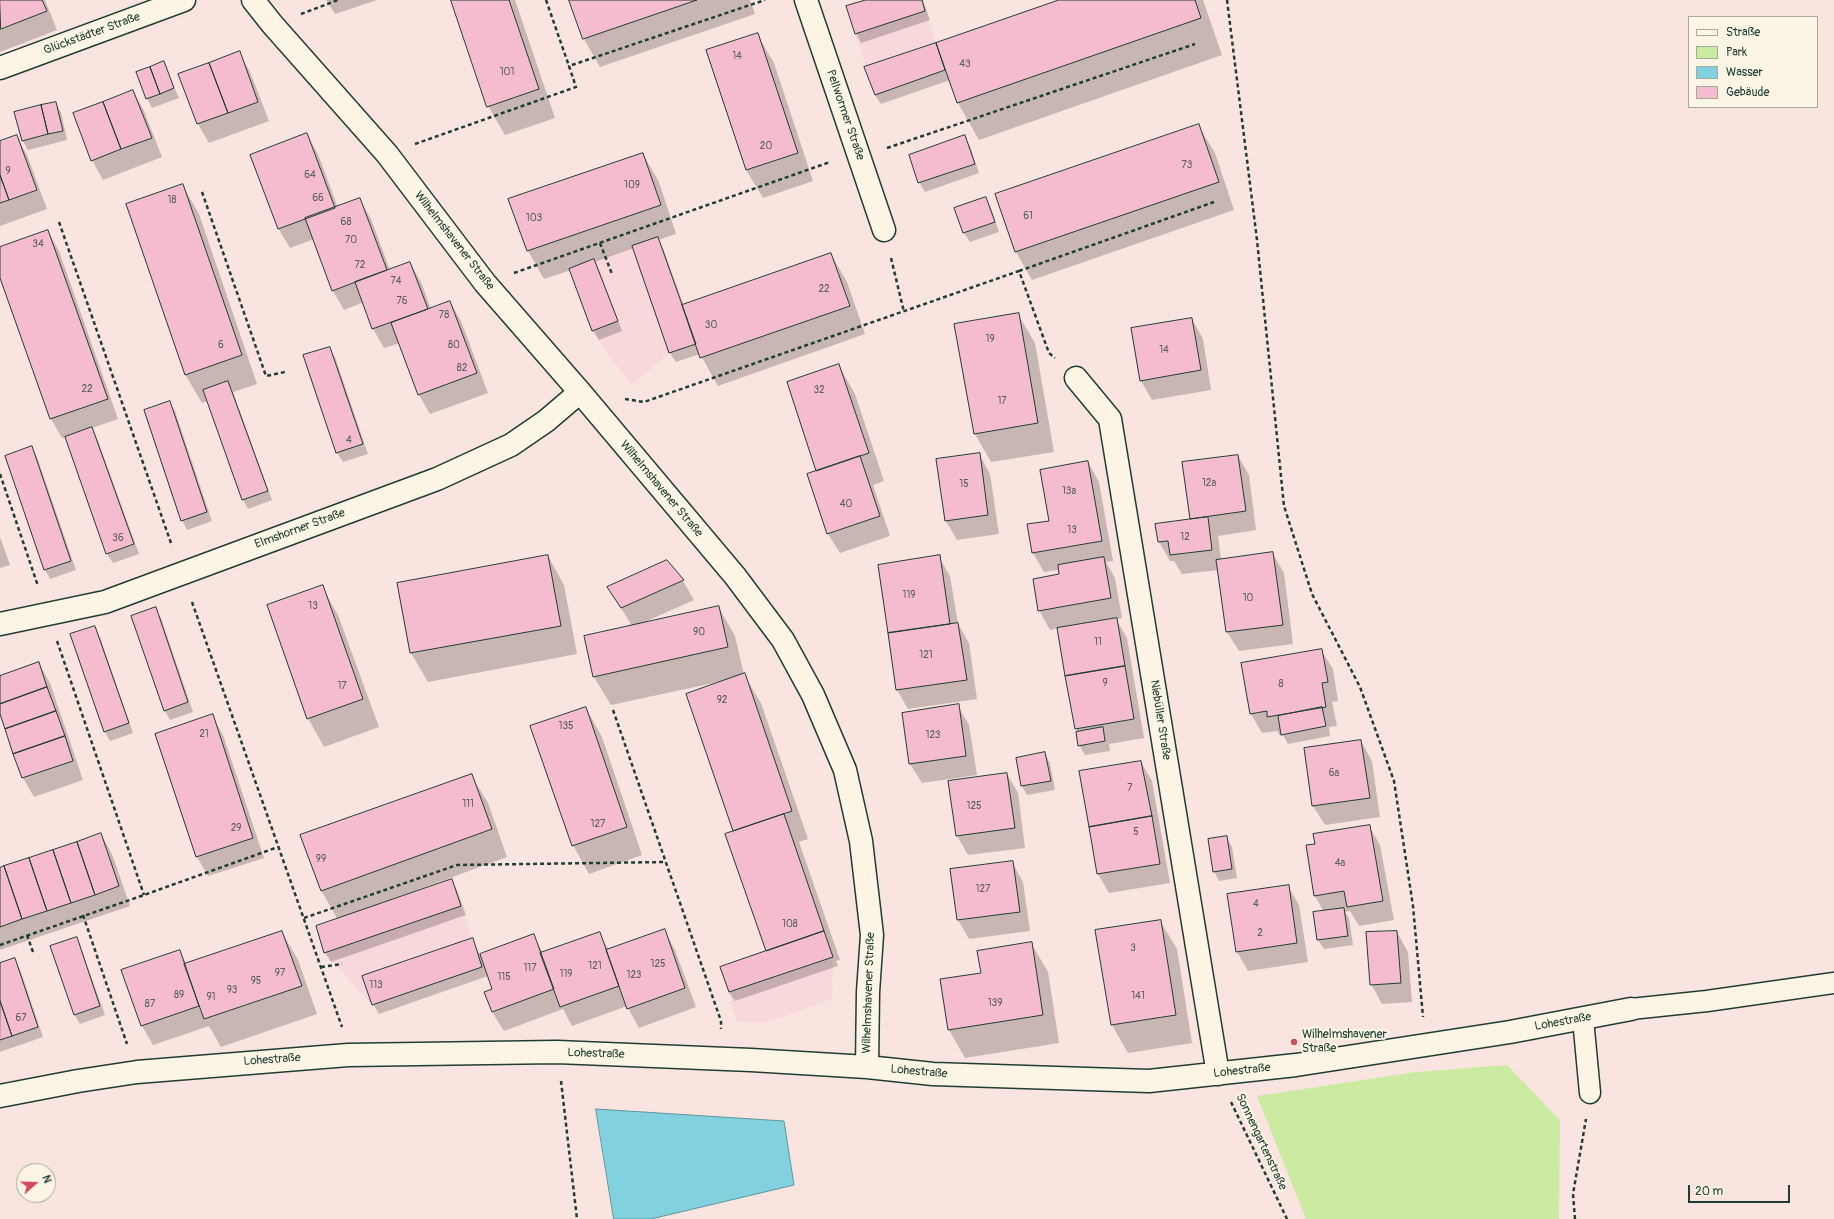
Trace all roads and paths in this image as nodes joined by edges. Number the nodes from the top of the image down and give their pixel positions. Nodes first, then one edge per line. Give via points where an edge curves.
1 (184, 0) edge
2 (253, 0) edge
3 (338, 0) edge
4 (546, 0) edge
5 (765, 0) edge
6 (806, 0) edge
7 (1227, 0) edge
8 (272, 24) junction
9 (1196, 44) dead end
10 (569, 66) junction
11 (0, 68) edge
12 (857, 152) junction
13 (387, 154) junction
14 (202, 192) dead end
15 (1214, 202) dead end
16 (59, 222) dead end
17 (884, 230) joint
18 (600, 243) junction
19 (1019, 271) junction
20 (612, 274) dead end
21 (486, 283) junction
22 (904, 312) junction
23 (285, 372) dead end
24 (1076, 378) joint
25 (580, 392) junction
26 (0, 474) edge
27 (182, 573) junction
28 (48, 614) junction
29 (0, 624) edge
30 (613, 710) dead end
31 (278, 847) junction
32 (666, 862) junction
33 (144, 896) junction
34 (83, 915) junction
35 (304, 918) junction
36 (27, 935) junction
37 (0, 944) edge
38 (33, 952) dead end
39 (342, 964) dead end
40 (321, 967) junction
41 (1834, 983) edge
42 (1631, 1009) joint
43 (1583, 1019) junction
44 (1426, 1045) junction
45 (557, 1052) junction
46 (348, 1054) junction
47 (721, 1058) junction
48 (867, 1067) junction
49 (137, 1072) junction
50 (1218, 1074) junction
51 (1590, 1093) joint
52 (0, 1096) edge
53 (577, 1219) edge
54 (1287, 1219) edge
55 (1575, 1219) edge

1 - 11 street, Glückstädter Straße
2 - 8 street, Wilhelmshavener Straße
3 - 8 path
4 - 10 path
5 - 10 path
6 - 12 street, Pellwormer Straße
7 - 44 path via 1257,240 1284,506 1312,594 1360,687 1394,781 1413,906
8 - 13 street, Wilhelmshavener Straße
9 - 12 path via 886,148
10 - 13 path via 576,87
12 - 17 street, Pellwormer Straße
12 - 18 path
13 - 21 street, Wilhelmshavener Straße
14 - 23 path via 266,376
15 - 19 path
16 - 27 path
17 - 22 path
18 - 20 path
18 - 21 path
19 - 22 path
19 - 24 path via 1049,353
21 - 25 street, Wilhelmshavener Straße
22 - 25 path via 644,402
24 - 50 street, Niebüller Straße via 1110,419
25 - 27 street, Elmshorner Straße via 546,421 511,445 437,479
25 - 48 street, Wilhelmshavener Straße via 735,576 782,640 813,695 845,770 862,840 872,935
26 - 28 path
27 - 28 street, Elmshorner Straße via 105,602
27 - 31 path
28 - 29 street, Elmshorner Straße
28 - 33 path
30 - 32 path
31 - 33 path
31 - 35 path
32 - 35 path via 457,865
32 - 47 path via 721,1021
33 - 34 path
34 - 36 path
34 - 49 path
35 - 40 path
36 - 37 path
36 - 38 path
39 - 40 path
40 - 46 path via 341,1022
41 - 42 lane, Lohestraße
42 - 43 street, Lohestraße
43 - 44 street, Lohestraße
43 - 51 lane
44 - 50 street, Lohestraße
45 - 46 street, Lohestraße
45 - 47 street, Lohestraße
45 - 53 path
46 - 49 street, Lohestraße
47 - 48 street, Lohestraße
48 - 50 street, Lohestraße via 933,1074 1149,1081
49 - 52 street, Lohestraße
50 - 54 path, Sonnengartenstraße
51 - 55 path via 1573,1194

